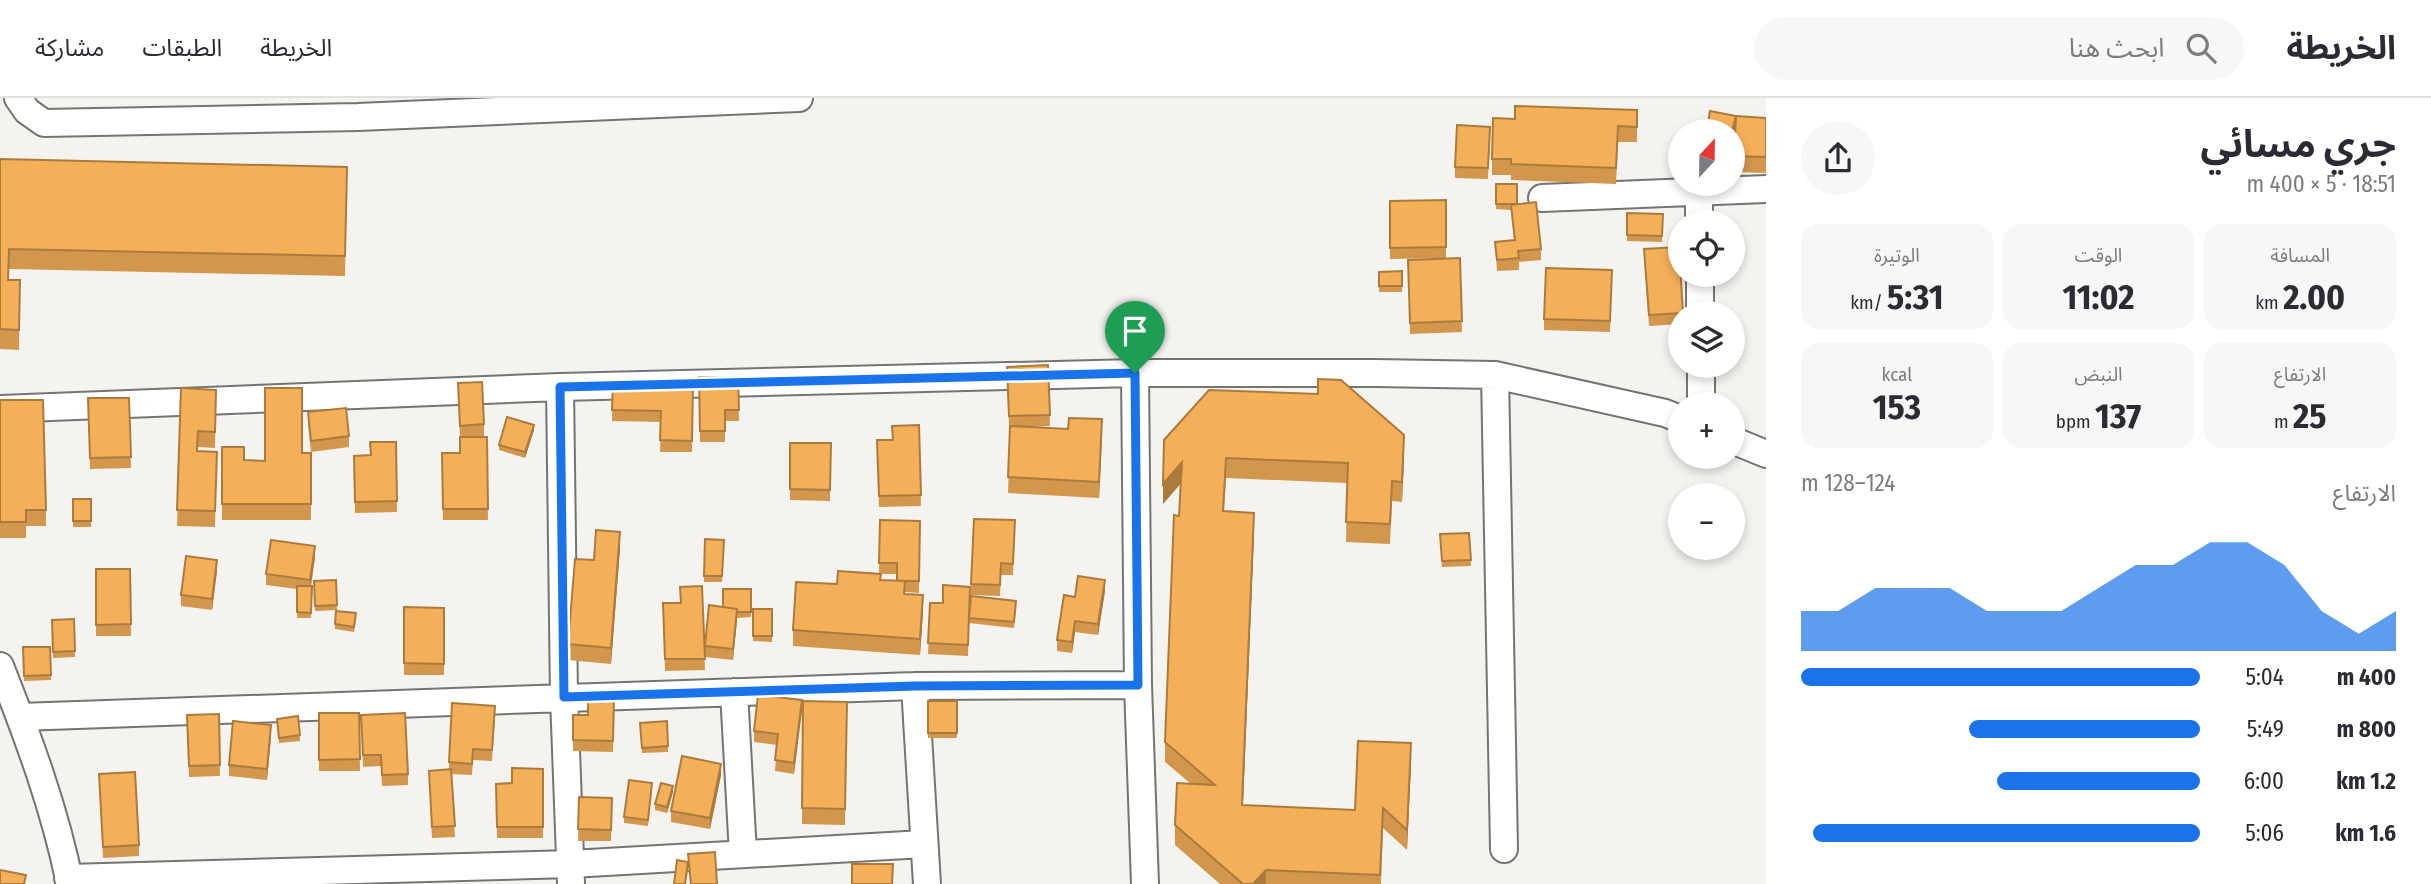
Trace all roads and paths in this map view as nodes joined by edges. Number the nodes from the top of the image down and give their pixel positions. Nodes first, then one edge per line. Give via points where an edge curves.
1 (18, 98) edge
2 (799, 98) edge
3 (740, 100) edge
4 (358, 108) edge
5 (1766, 189) edge
6 (1745, 190) edge
7 (1668, 192) edge
8 (1542, 198) dead end
9 (1135, 373) junction
10 (1495, 375) junction
11 (560, 387) junction
12 (0, 409) edge
13 (1668, 414) edge
14 (1745, 445) edge
15 (1766, 454) edge
16 (0, 666) edge
17 (1138, 685) junction
18 (915, 686) junction
19 (734, 692) junction
20 (564, 697) junction
21 (20, 717) junction
22 (924, 844) junction
23 (1504, 849) dead end
24 (743, 855) junction
25 (571, 874) edge
26 (69, 881) edge
27 (927, 884) edge
28 (1145, 884) edge

1 - 4 street via 44,122
2 - 3 street
3 - 4 street
5 - 6 street
7 - 8 street
9 - 10 street
9 - 11 street
9 - 17 street
10 - 13 street
10 - 23 street
11 - 12 street
11 - 20 street
14 - 15 street
16 - 21 street
17 - 18 street
17 - 28 street
18 - 19 street
18 - 22 street
19 - 20 street
19 - 24 street
20 - 21 street
20 - 25 street
21 - 26 street via 58,828
22 - 24 street
22 - 27 street
24 - 25 street
25 - 26 street

